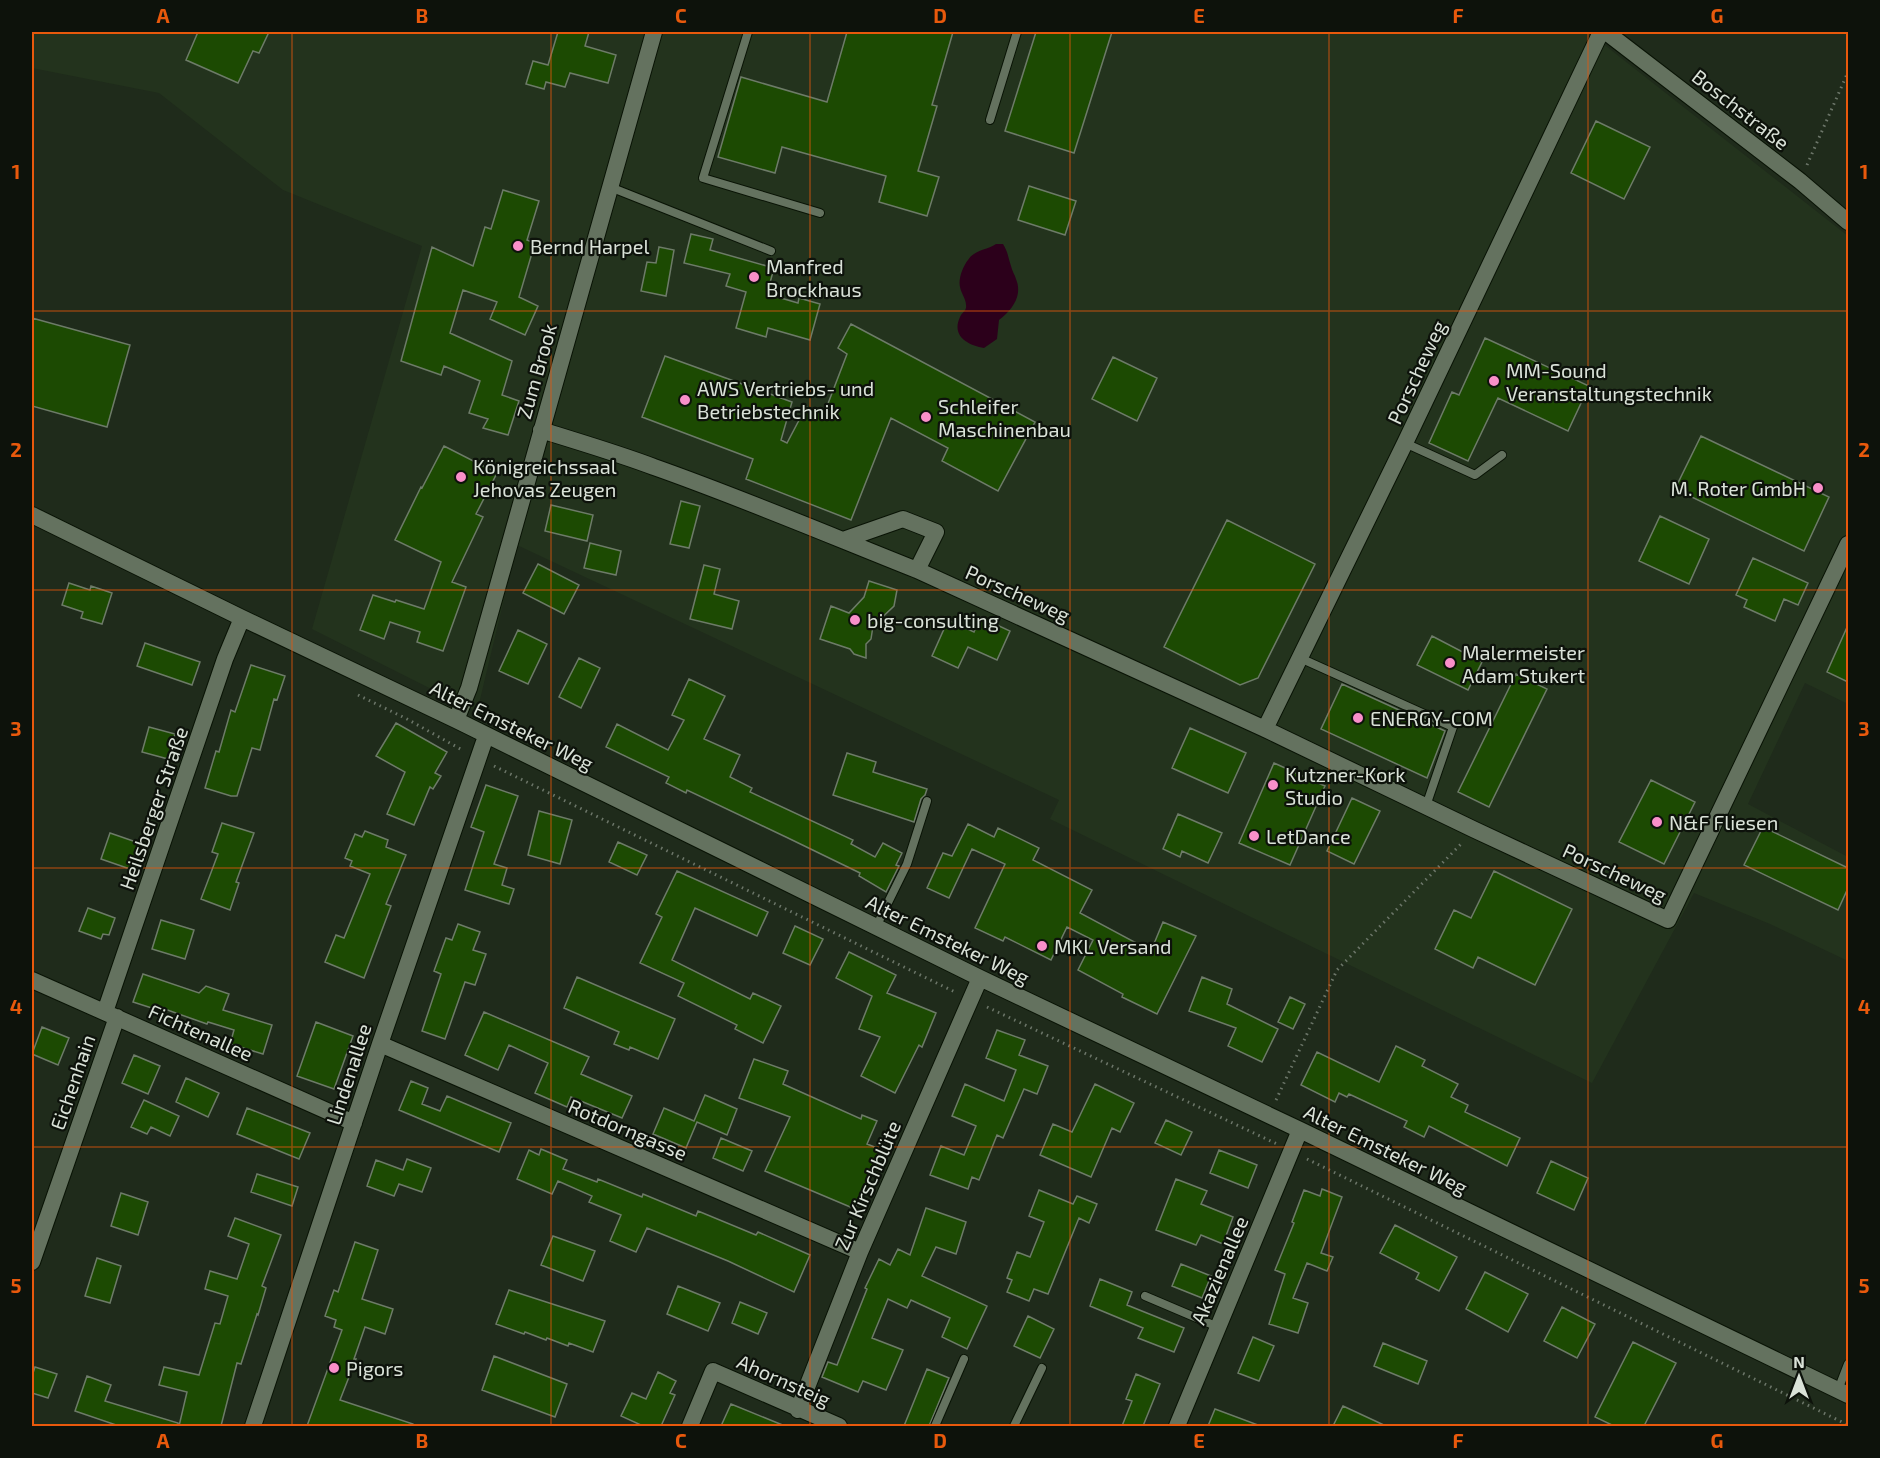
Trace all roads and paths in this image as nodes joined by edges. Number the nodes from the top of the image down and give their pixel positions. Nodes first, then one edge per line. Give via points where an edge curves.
1 (654, 32) edge
2 (748, 32) edge
3 (1017, 32) edge
4 (1601, 32) edge
5 (1606, 32) edge
6 (1848, 72) edge
7 (990, 120) dead end
8 (1800, 181) junction
9 (610, 187) junction
10 (820, 213) dead end
11 (1848, 222) edge
12 (771, 251) dead end
13 (541, 430) junction
14 (1405, 443) junction
15 (1502, 455) dead end
16 (32, 515) edge
17 (843, 540) junction
18 (1848, 544) edge
19 (917, 570) junction
20 (242, 618) junction
21 (1300, 658) junction
22 (357, 694) dead end
23 (456, 720) junction
24 (1266, 729) junction
25 (486, 736) junction
26 (478, 759) junction
27 (927, 801) dead end
28 (1426, 806) junction
29 (1475, 830) junction
30 (876, 927) junction
31 (980, 978) junction
32 (32, 980) edge
33 (971, 1000) junction
34 (111, 1015) junction
35 (380, 1044) junction
36 (1268, 1115) junction
37 (354, 1124) junction
38 (1300, 1130) junction
39 (1291, 1151) junction
40 (860, 1252) junction
41 (32, 1262) edge
42 (1145, 1296) dead end
43 (1218, 1327) junction
44 (964, 1359) dead end
45 (1848, 1364) edge
46 (1041, 1368) dead end
47 (1843, 1393) edge
48 (798, 1410) junction
49 (1848, 1425) edge
50 (253, 1426) edge
51 (690, 1426) edge
52 (838, 1426) edge
53 (935, 1426) edge
54 (1014, 1426) edge
55 (1177, 1426) edge

1 - 9 street, Zum Brook
2 - 10 lane via 703,178
3 - 7 lane
4 - 14 street, Porscheweg
5 - 8 street, Boschstraße
6 - 8 path
8 - 11 street, Boschstraße
9 - 12 lane
9 - 13 street, Zum Brook
13 - 17 street, Porscheweg via 652,466
13 - 23 street, Zum Brook via 469,688
14 - 15 lane via 1475,475
14 - 21 street, Porscheweg
16 - 20 street, Alter Emsteker Weg
17 - 19 street, Porscheweg
17 - 19 street via 903,519 936,532
18 - 29 street, Porscheweg via 1668,920
19 - 24 street, Porscheweg
20 - 23 street, Alter Emsteker Weg
20 - 34 street, Heilsberger Straße
21 - 24 street, Porscheweg
21 - 28 lane via 1453,727
22 - 26 path
23 - 25 street, Alter Emsteker Weg
24 - 28 street, Porscheweg
25 - 26 street, Lindenallee
25 - 30 street, Alter Emsteker Weg
26 - 33 path
26 - 35 street, Lindenallee
27 - 30 lane via 907,864
28 - 29 street, Porscheweg
29 - 36 path via 1337,970
30 - 31 street, Alter Emsteker Weg
31 - 33 street, Zur Kirschblüte
31 - 36 street, Alter Emsteker Weg
32 - 34 street, Fichtenallee
33 - 39 path
33 - 40 street, Zur Kirschblüte
34 - 37 street, Fichtenallee
34 - 41 street, Eichenhain
35 - 37 street, Lindenallee
35 - 40 street, Rotdorngasse
36 - 38 street, Alter Emsteker Weg
37 - 50 street, Lindenallee
38 - 39 street, Akazienallee
38 - 47 street, Alter Emsteker Weg
39 - 43 street, Akazienallee
39 - 49 path
40 - 48 street, Zur Kirschblüte
42 - 43 lane
43 - 55 street, Akazienallee
44 - 53 lane
45 - 47 lane
46 - 54 lane
48 - 51 street, Ahornsteig via 713,1371
48 - 52 street, Ahornsteig

